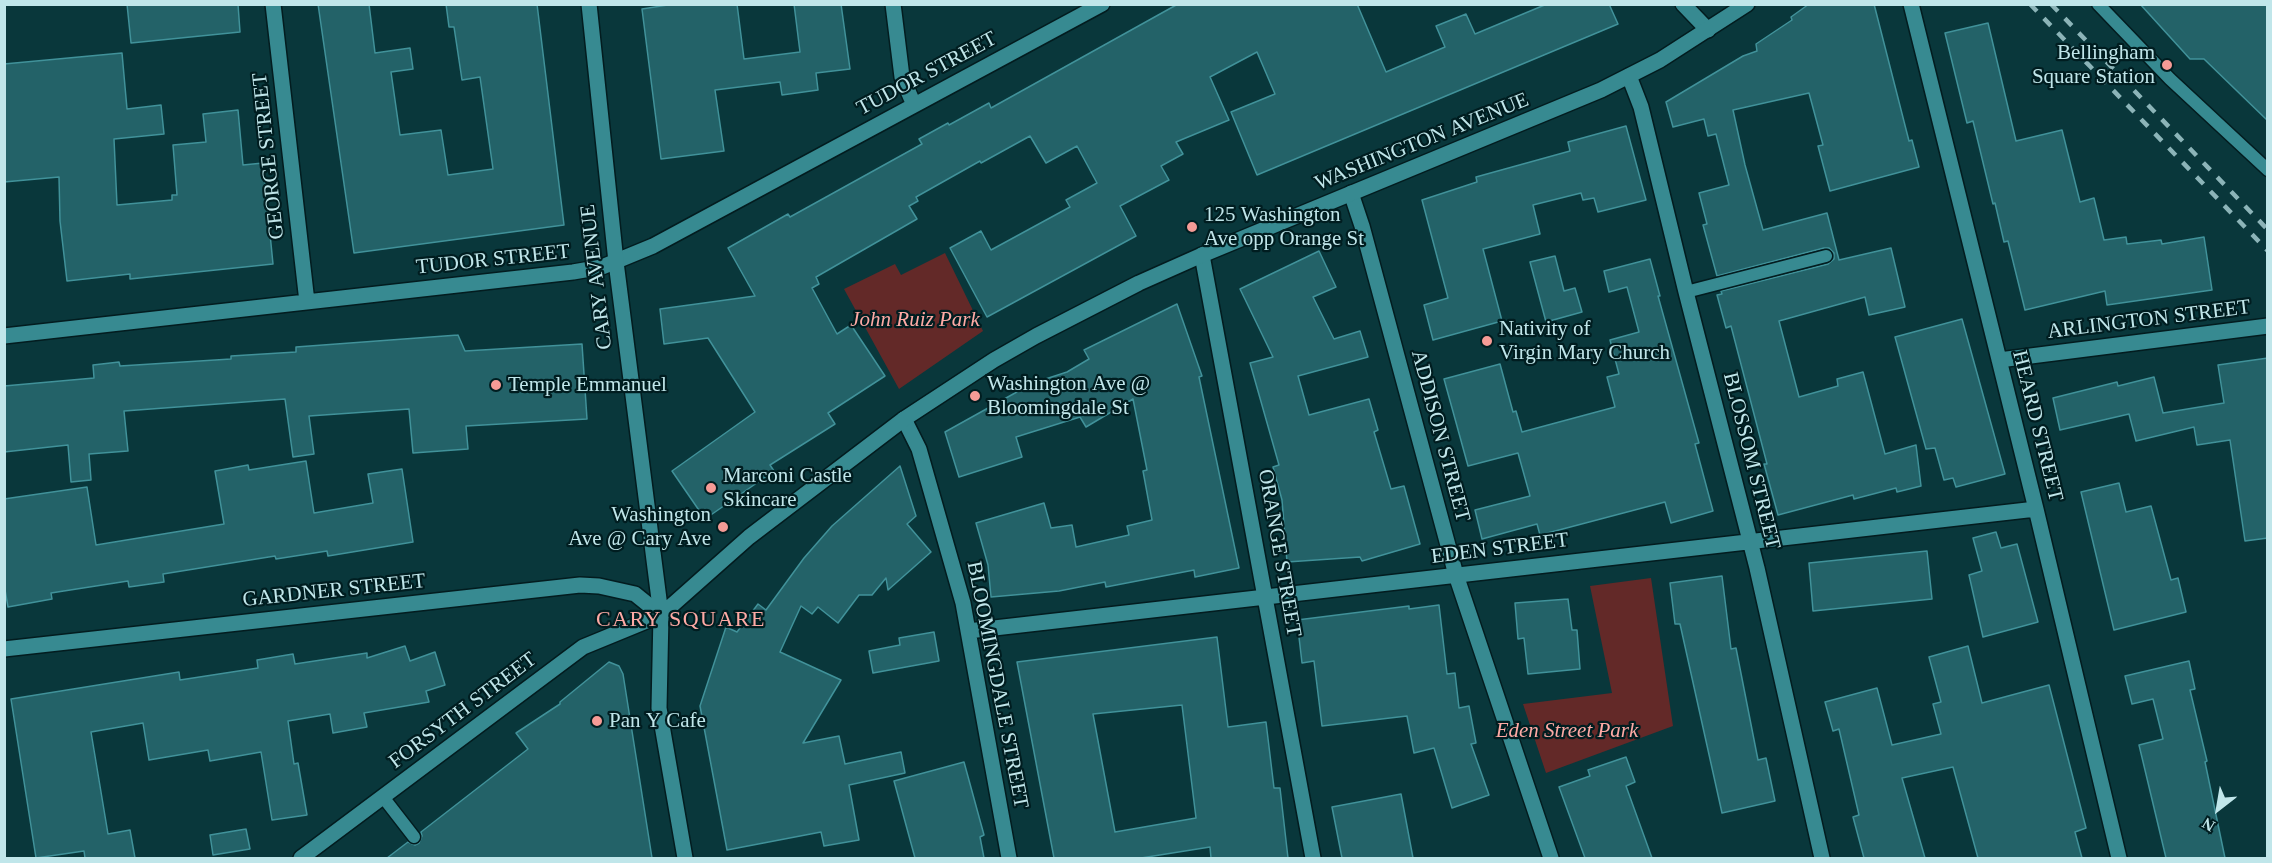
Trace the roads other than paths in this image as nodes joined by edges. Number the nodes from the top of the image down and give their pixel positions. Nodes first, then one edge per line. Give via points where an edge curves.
1 (273, 4) edge
2 (589, 4) edge
3 (893, 4) edge
4 (1102, 4) edge
5 (1683, 4) edge
6 (1747, 4) edge
7 (1911, 4) edge
8 (2098, 4) edge
9 (1708, 30) junction
10 (1629, 76) junction
11 (914, 105) junction
12 (2268, 170) edge
13 (1351, 193) junction
14 (1202, 255) junction
15 (1826, 256) dead end
16 (616, 262) junction
17 (1686, 292) junction
18 (307, 302) junction
19 (2268, 326) edge
20 (4, 336) edge
21 (1999, 360) junction
22 (904, 419) junction
23 (2036, 509) junction
24 (1750, 541) junction
25 (1456, 575) junction
26 (1266, 597) junction
27 (661, 615) junction
28 (968, 631) junction
29 (4, 649) edge
30 (383, 797) junction
31 (414, 837) dead end
32 (301, 858) edge
33 (685, 858) edge
34 (1008, 858) edge
35 (1312, 858) edge
36 (1551, 858) edge
37 (1822, 858) edge
38 (2119, 858) edge

1 - 18 street, GEORGE STREET
2 - 16 street, CARY AVENUE
3 - 11 street via 902,77
4 - 11 street, TUDOR STREET
5 - 9 street
6 - 9 street, WASHINGTON AVENUE
7 - 21 street, HEARD STREET
8 - 12 lane via 2177,86
9 - 10 street, WASHINGTON AVENUE
10 - 13 street, WASHINGTON AVENUE
10 - 17 street, BLOSSOM STREET via 1641,107
11 - 16 street, TUDOR STREET via 653,246
13 - 14 street, WASHINGTON AVENUE
13 - 25 street, ADDISON STREET
14 - 22 street, WASHINGTON AVENUE via 1045,331
14 - 26 street, ORANGE STREET
15 - 17 lane
16 - 18 street, TUDOR STREET via 580,272
16 - 27 street, CARY AVENUE
17 - 24 street, BLOSSOM STREET
18 - 20 street, TUDOR STREET
19 - 21 street, ARLINGTON STREET
21 - 23 street, HEARD STREET
22 - 27 street, WASHINGTON AVENUE via 749,537
22 - 28 street, BLOOMINGDALE STREET via 919,449
23 - 24 street, EDEN STREET
23 - 38 street, HEARD STREET
24 - 25 street, EDEN STREET
24 - 37 street, BLOSSOM STREET
25 - 26 street, EDEN STREET
25 - 36 street, ADDISON STREET
26 - 28 street, EDEN STREET
26 - 35 street, ORANGE STREET
27 - 29 street, GARDNER STREET via 635,594 580,585
27 - 30 street, FORSYTH STREET via 583,647
27 - 33 street via 659,708
28 - 34 street, BLOOMINGDALE STREET
30 - 31 lane
30 - 32 street, FORSYTH STREET

